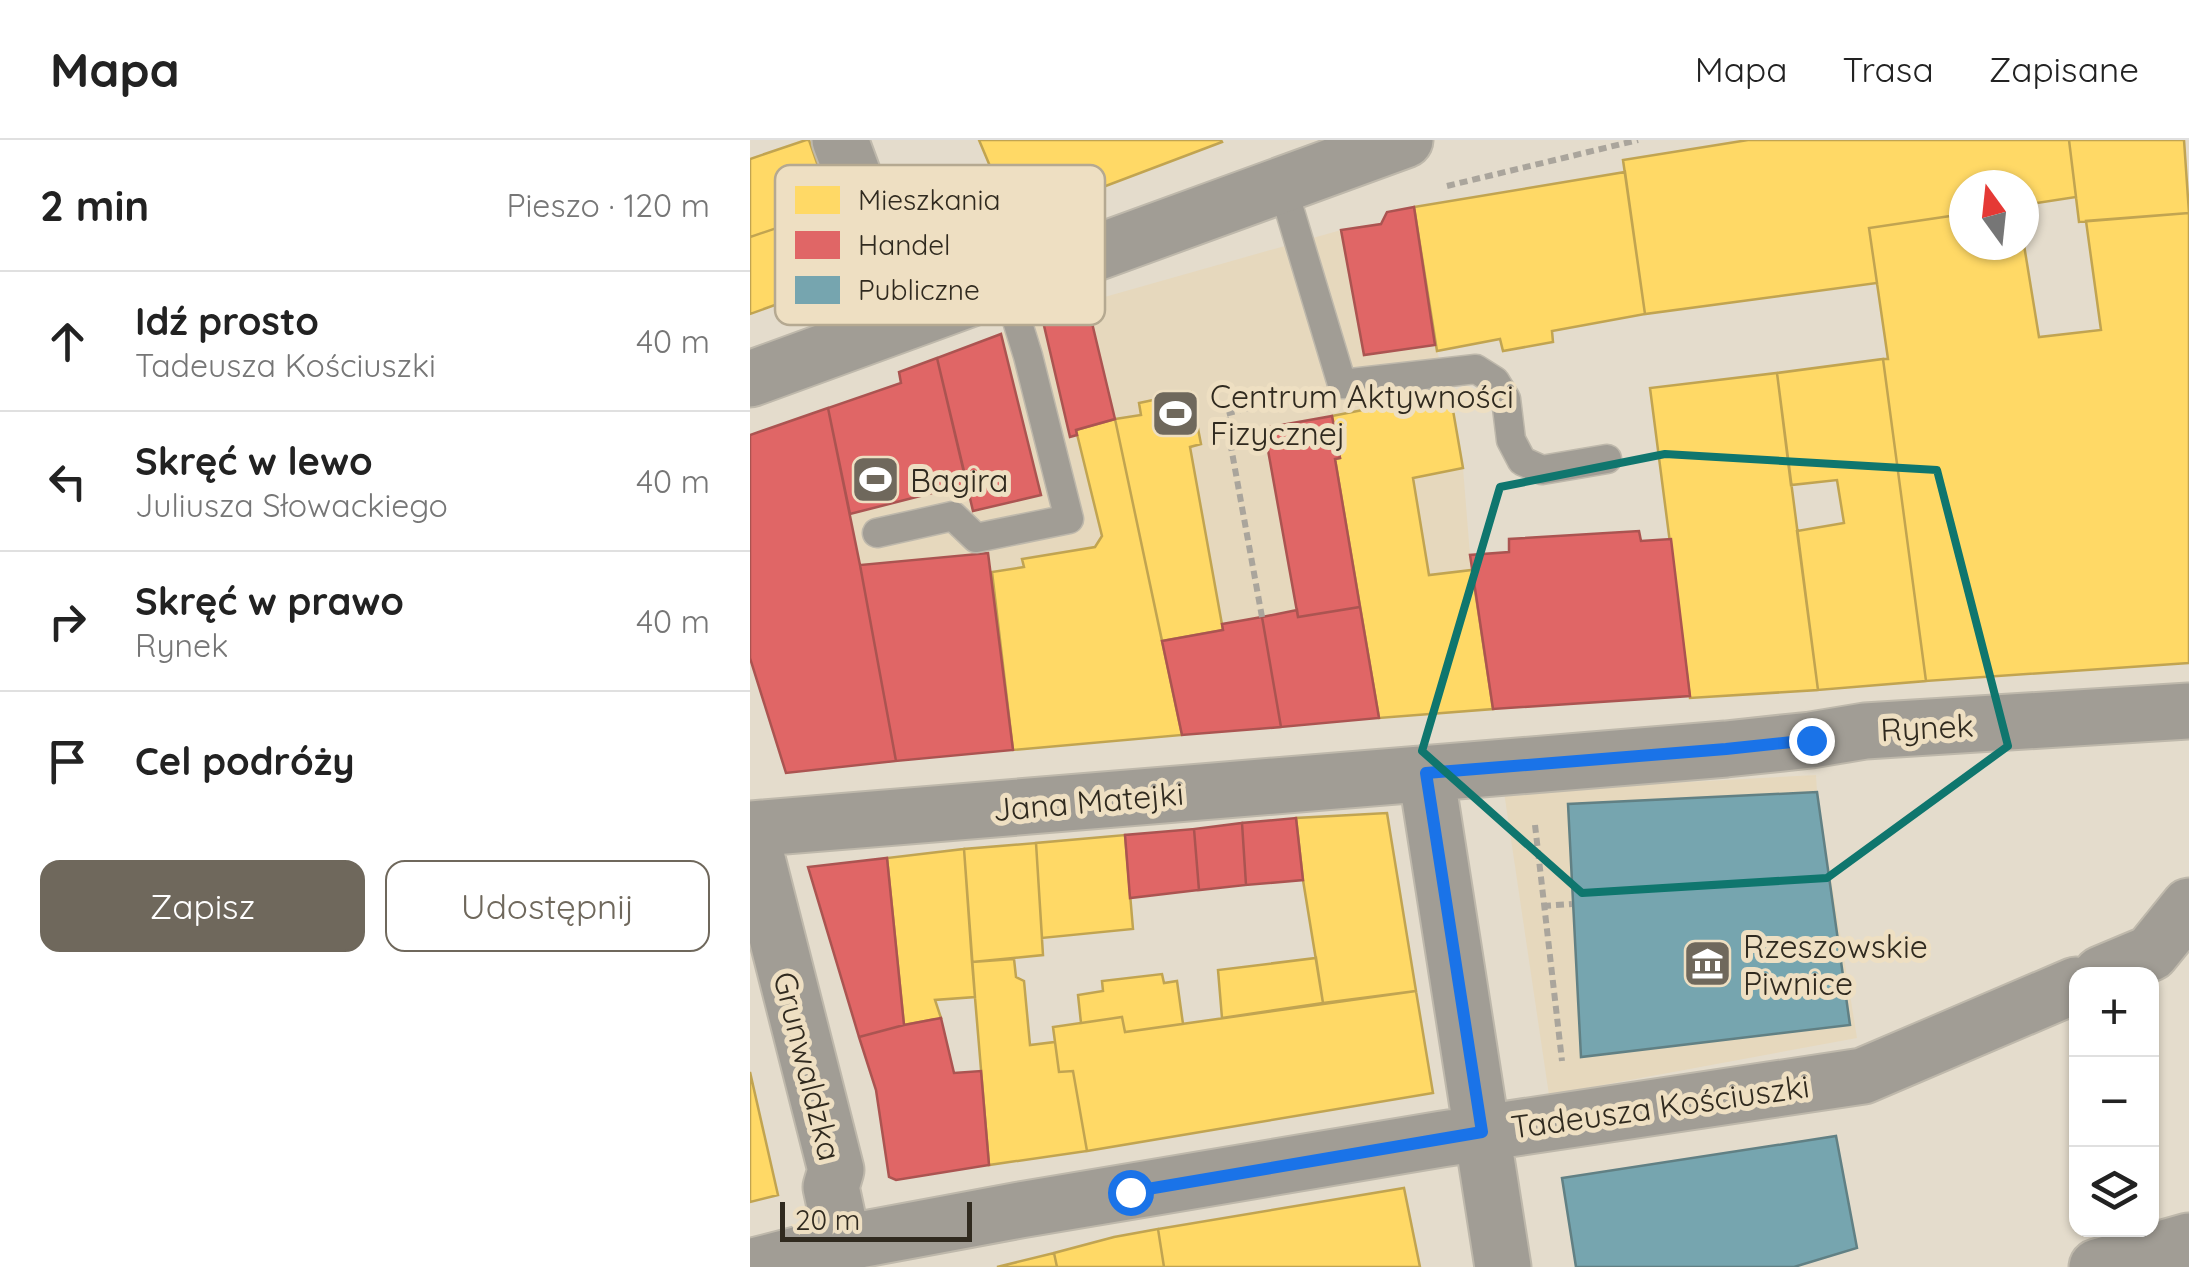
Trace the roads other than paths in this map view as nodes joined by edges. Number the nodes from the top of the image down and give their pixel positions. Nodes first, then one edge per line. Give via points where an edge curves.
1 (840, 140) edge
2 (1405, 140) edge
3 (849, 165) edge
4 (1282, 185) junction
5 (1105, 248) edge
6 (896, 325) edge
7 (1019, 325) edge
8 (750, 379) edge
9 (1608, 459) dead end
10 (878, 533) dead end
11 (2189, 712) edge
12 (1426, 773) junction
13 (750, 830) edge
14 (2189, 906) edge
15 (2170, 957) edge
16 (2129, 967) edge
17 (2069, 988) edge
18 (1482, 1132) junction
19 (2189, 1241) edge
20 (843, 1243) junction
21 (750, 1266) edge
22 (1503, 1267) edge
23 (2097, 1267) edge

1 - 3 street
2 - 4 street
4 - 5 street
4 - 9 lane via 1342,384 1476,369 1506,399 1511,440 1522,461 1542,470
6 - 8 street
7 - 10 lane via 1069,519 976,538 953,516
11 - 12 street, Rynek via 1865,731
12 - 13 street, Jana Matejki
12 - 18 street
13 - 20 street, Grunwaldzka via 836,1170 831,1188
14 - 15 street
15 - 16 street
17 - 18 street, Tadeusza Kościuszki via 1863,1076
18 - 20 street, Tadeusza Kościuszki
18 - 22 street
19 - 23 street
20 - 21 street, Tadeusza Kościuszki

